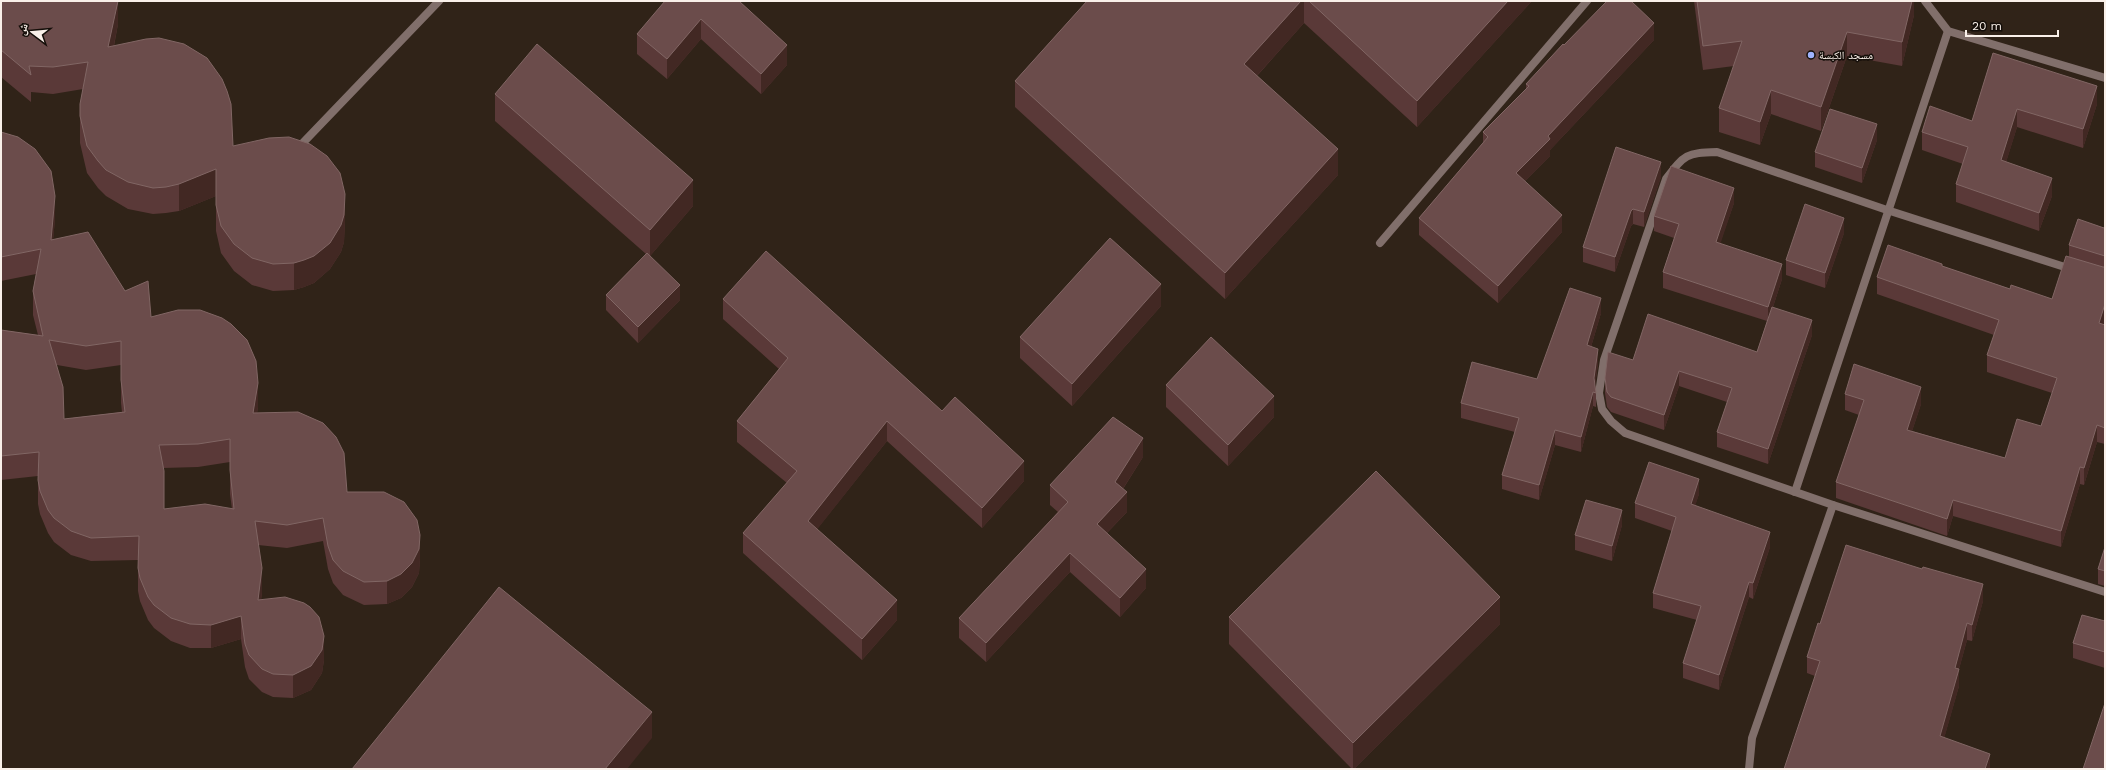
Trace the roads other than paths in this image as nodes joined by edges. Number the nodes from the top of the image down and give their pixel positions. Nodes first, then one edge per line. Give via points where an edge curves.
1 (439, 1) edge
2 (1587, 1) edge
3 (1925, 1) edge
4 (1948, 31) junction
5 (2105, 78) edge
6 (292, 154) edge
7 (1887, 210) junction
8 (1380, 243) dead end
9 (2082, 272) edge
10 (1795, 492) junction
11 (1833, 505) junction
12 (2105, 592) edge
13 (1749, 769) edge

1 - 6 street
2 - 8 street
3 - 4 street
4 - 5 street
4 - 7 street
7 - 9 street
7 - 10 street
7 - 10 street via 1718,152 1695,153 1681,158 1666,179 1604,360 1599,393 1602,409 1625,433
10 - 11 street
11 - 12 street
11 - 13 street via 1752,738

